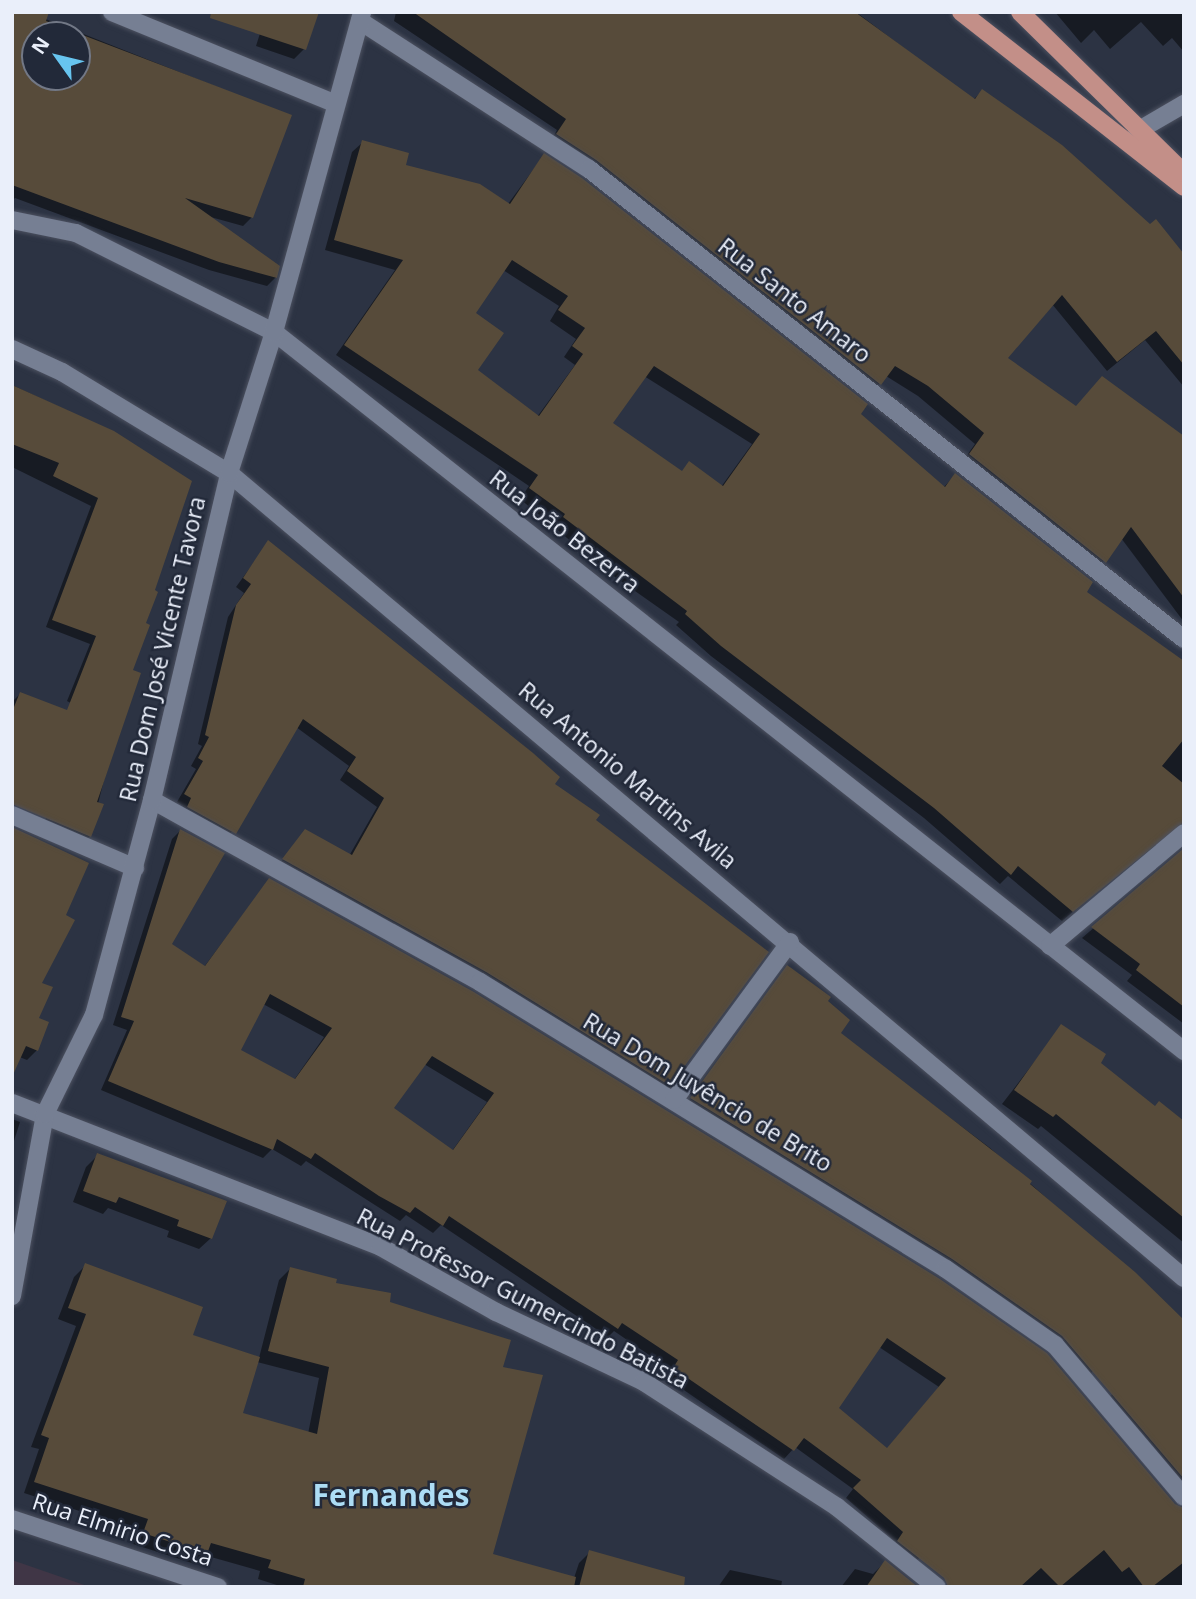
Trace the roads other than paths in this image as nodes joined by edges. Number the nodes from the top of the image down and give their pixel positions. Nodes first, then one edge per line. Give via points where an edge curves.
1 (112, 12) edge
2 (961, 12) edge
3 (1020, 12) edge
4 (361, 17) edge
5 (336, 104) junction
6 (1184, 104) edge
7 (1142, 129) junction
8 (1128, 147) junction
9 (1184, 173) edge
10 (1184, 187) edge
11 (12, 220) edge
12 (274, 332) junction
13 (12, 349) edge
14 (229, 473) junction
15 (1184, 639) edge
16 (152, 800) junction
17 (12, 815) edge
18 (1184, 833) edge
19 (135, 868) junction
20 (790, 942) junction
21 (1050, 946) junction
22 (1184, 1051) edge
23 (674, 1100) junction
24 (12, 1103) edge
25 (45, 1114) junction
26 (1184, 1278) edge
27 (12, 1296) edge
28 (1184, 1497) edge
29 (12, 1519) edge
30 (218, 1587) edge
31 (937, 1587) edge

1 - 5 street
2 - 8 main road
3 - 7 main road
4 - 5 street, Rua Dom José Vicente Tavora
4 - 15 street, Rua Santo Amaro via 589,169
5 - 12 street, Rua Dom José Vicente Tavora
6 - 7 street
7 - 8 street
7 - 9 main road
8 - 10 main road
11 - 12 street, Rua João Bezerra via 76,233
12 - 14 street, Rua Dom José Vicente Tavora
12 - 21 street, Rua João Bezerra
13 - 14 street, Rua Antonio Martins Avila via 62,372
14 - 16 street, Rua Dom José Vicente Tavora
14 - 20 street, Rua Antonio Martins Avila
16 - 19 street, Rua Dom José Vicente Tavora
16 - 23 street, Rua Dom Juvêncio de Brito via 480,982
17 - 19 street
18 - 21 street
19 - 25 street, Rua Dom José Vicente Tavora via 94,1015
20 - 23 street
20 - 26 street, Rua Antonio Martins Avila
21 - 22 street, Rua João Bezerra
23 - 28 street, Rua Dom Juvêncio de Brito via 946,1269 1055,1345
24 - 25 street, Rua Professor Gumercindo Batista
25 - 27 street, Rua Dom José Vicente Tavora
25 - 31 street, Rua Professor Gumercindo Batista via 381,1247 496,1312 644,1382 837,1507
29 - 30 street, Rua Elmirio Costa

